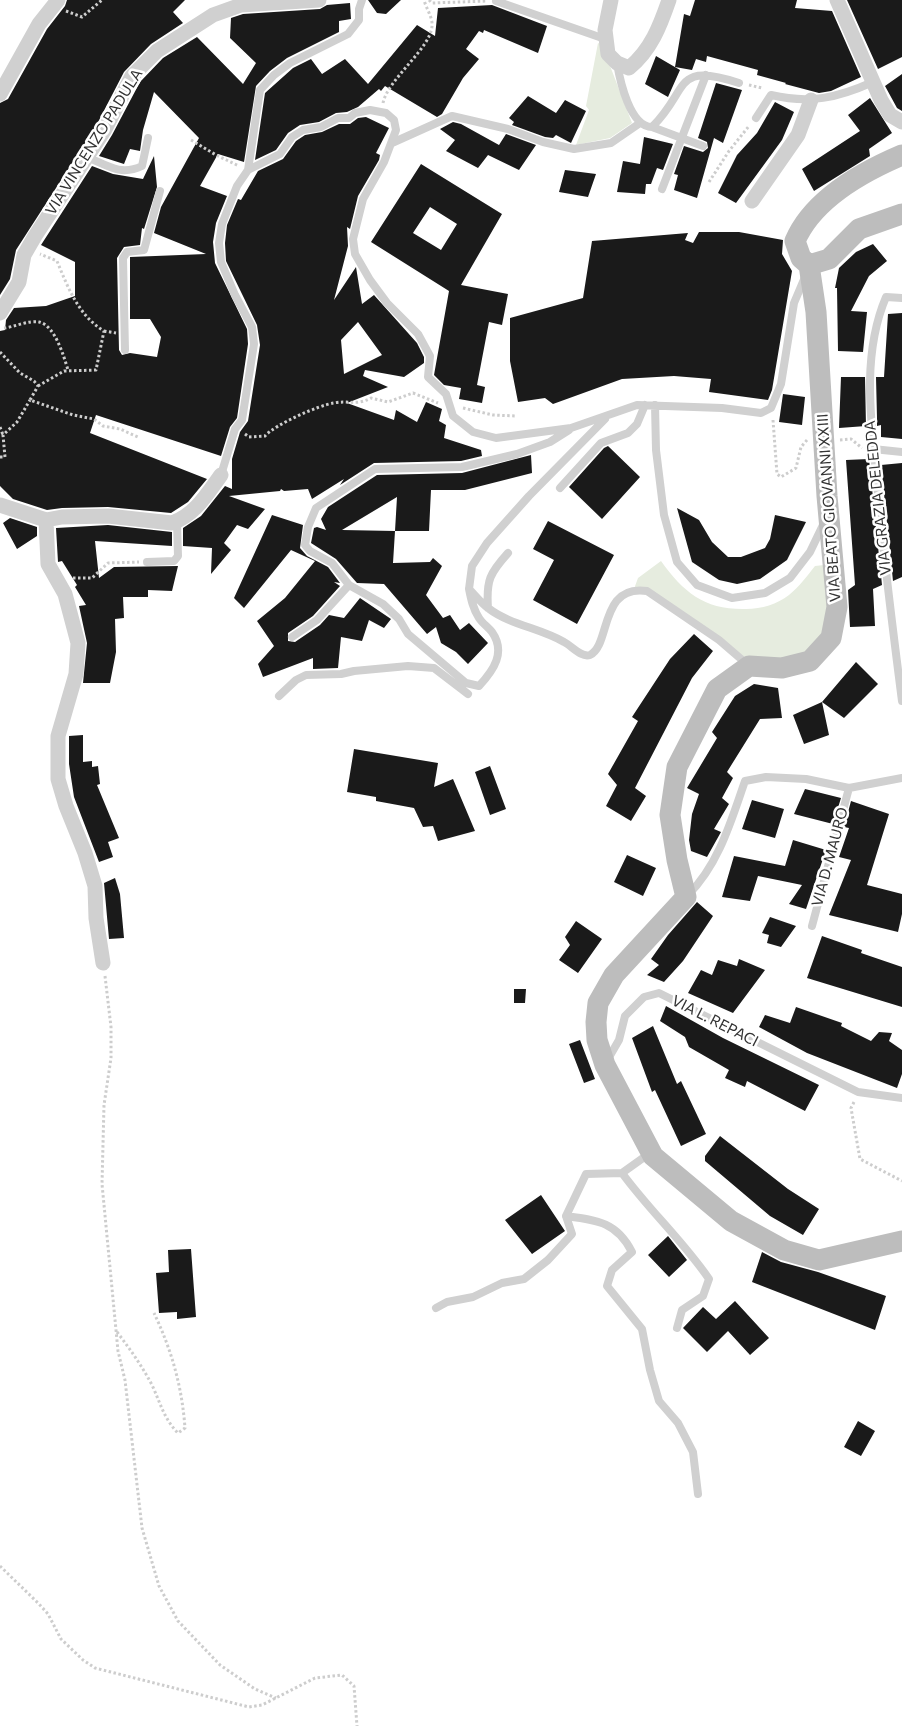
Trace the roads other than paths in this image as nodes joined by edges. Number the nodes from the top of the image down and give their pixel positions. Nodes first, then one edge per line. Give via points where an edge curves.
1 (319, 0) edge
2 (362, 0) edge
3 (610, 0) edge
4 (669, 0) edge
5 (837, 0) edge
6 (496, 1) edge
7 (57, 2) edge
8 (605, 39) junction
9 (617, 62) junction
10 (706, 75) junction
11 (873, 82) junction
12 (738, 83) road end
13 (0, 94) edge
14 (811, 100) junction
15 (756, 118) road end
16 (902, 122) edge
17 (640, 123) junction
18 (652, 127) junction
19 (148, 138) dead end
20 (681, 139) junction
21 (392, 143) junction
22 (704, 146) dead end
23 (902, 155) edge
24 (87, 157) junction
25 (248, 170) junction
26 (662, 188) dead end
27 (160, 191) dead end
28 (752, 200) dead end
29 (902, 214) edge
30 (809, 265) junction
31 (902, 298) edge
32 (0, 313) edge
33 (125, 350) dead end
34 (645, 405) junction
35 (656, 405) junction
36 (606, 418) junction
37 (571, 428) junction
38 (873, 449) junction
39 (902, 452) edge
40 (221, 475) joint
41 (560, 488) dead end
42 (0, 505) edge
43 (829, 514) junction
44 (46, 520) junction
45 (177, 522) junction
46 (508, 553) dead end
47 (147, 562) road end
48 (349, 585) junction
49 (469, 589) junction
50 (488, 608) junction
51 (292, 636) dead end
52 (750, 666) junction
53 (468, 694) dead end
54 (279, 696) dead end
55 (902, 701) edge
56 (902, 778) edge
57 (848, 788) junction
58 (686, 897) junction
59 (812, 926) dead end
60 (103, 963) road end
61 (605, 1065) junction
62 (902, 1098) edge
63 (652, 1152) junction
64 (622, 1173) junction
65 (566, 1216) junction
66 (902, 1241) edge
67 (436, 1308) dead end
68 (677, 1328) dead end
69 (698, 1494) dead end

1 - 24 street, VIA VINCENZO PADULA via 241,4 213,15 157,51 132,76
2 - 25 lane via 359,20 348,34 290,63 260,90
3 - 8 street
4 - 9 street via 662,22 642,58 629,68
5 - 11 street
6 - 8 lane
7 - 13 street via 39,24
8 - 9 street via 608,54
9 - 17 lane via 620,81
10 - 12 lane
10 - 18 lane via 693,75 682,84
10 - 20 lane
11 - 14 lane via 845,95
11 - 16 street via 890,114
14 - 15 lane via 771,95
14 - 28 street via 798,136
17 - 18 lane
17 - 21 lane via 611,143 574,148 452,116
18 - 20 lane
19 - 24 lane via 142,166 130,172
20 - 22 lane
20 - 26 lane
21 - 25 lane via 396,130 394,120 382,112 370,110 304,130 292,137 280,154
21 - 37 lane via 363,199 353,239 354,254 387,303 418,334 430,356 428,378 446,394 453,416 473,432 496,438
23 - 30 street via 874,167 830,196 800,228 795,241 800,258
24 - 32 street, VIA VINCENZO PADULA via 24,255 19,282
25 - 40 lane via 226,214 219,243 221,262 252,327 254,344 242,420 237,426
27 - 33 lane via 144,250 127,252 123,258
29 - 30 street via 859,229 830,259
30 - 35 lane via 794,303 781,384 771,408 761,413
30 - 43 street, VIA BEATO GIOVANNI XXIII via 816,312
31 - 38 lane, VIA GRAZIA DELEDDA via 886,297 877,320 870,415
34 - 35 lane
34 - 36 lane via 637,405
34 - 41 lane via 637,424 628,433 601,443
35 - 43 lane via 656,450 664,515 676,562 697,585 732,598 765,593 790,578 810,552
36 - 37 lane
36 - 49 lane via 487,543 472,566
37 - 48 lane via 544,445 462,467 375,469 316,508 304,544 332,563
38 - 39 lane
38 - 55 lane, VIA GRAZIA DELEDDA via 889,612
40 - 45 street via 197,507
42 - 44 street
43 - 52 street, VIA BEATO GIOVANNI XXIII via 837,607 832,638 810,661 782,668
44 - 45 street via 62,516 108,516
44 - 60 street via 48,564 65,594 78,642 76,674 58,736 58,779 95,886
45 - 47 lane via 178,556 174,561
46 - 50 lane via 491,573 486,589
48 - 49 lane via 383,604 399,619 408,634 466,682 479,686 498,659 499,644 479,618
48 - 51 lane via 317,620
49 - 50 lane
50 - 52 lane via 564,642 583,655 590,655 597,650 620,597 634,589 647,591 720,640
52 - 58 street via 718,689 677,767 670,815
53 - 54 lane via 434,668 408,666 306,675
56 - 57 lane
57 - 58 lane via 766,777 745,781 712,865 704,879
57 - 59 lane, VIA D. MAURO
58 - 61 street via 614,975 598,1003 597,1040
61 - 62 lane, VIA L. REPACI via 619,1040 625,1016 644,997 659,993 858,1092
61 - 63 street
63 - 64 lane
63 - 66 street via 731,1221 784,1250 819,1260
64 - 65 lane via 586,1174
64 - 68 lane via 709,1279 703,1296 682,1310
65 - 67 lane via 572,1234 548,1260 524,1279 502,1283 473,1297 447,1302
65 - 69 lane via 597,1220 624,1236 632,1252 612,1270 607,1286 642,1329 659,1401 678,1423 692,1452

